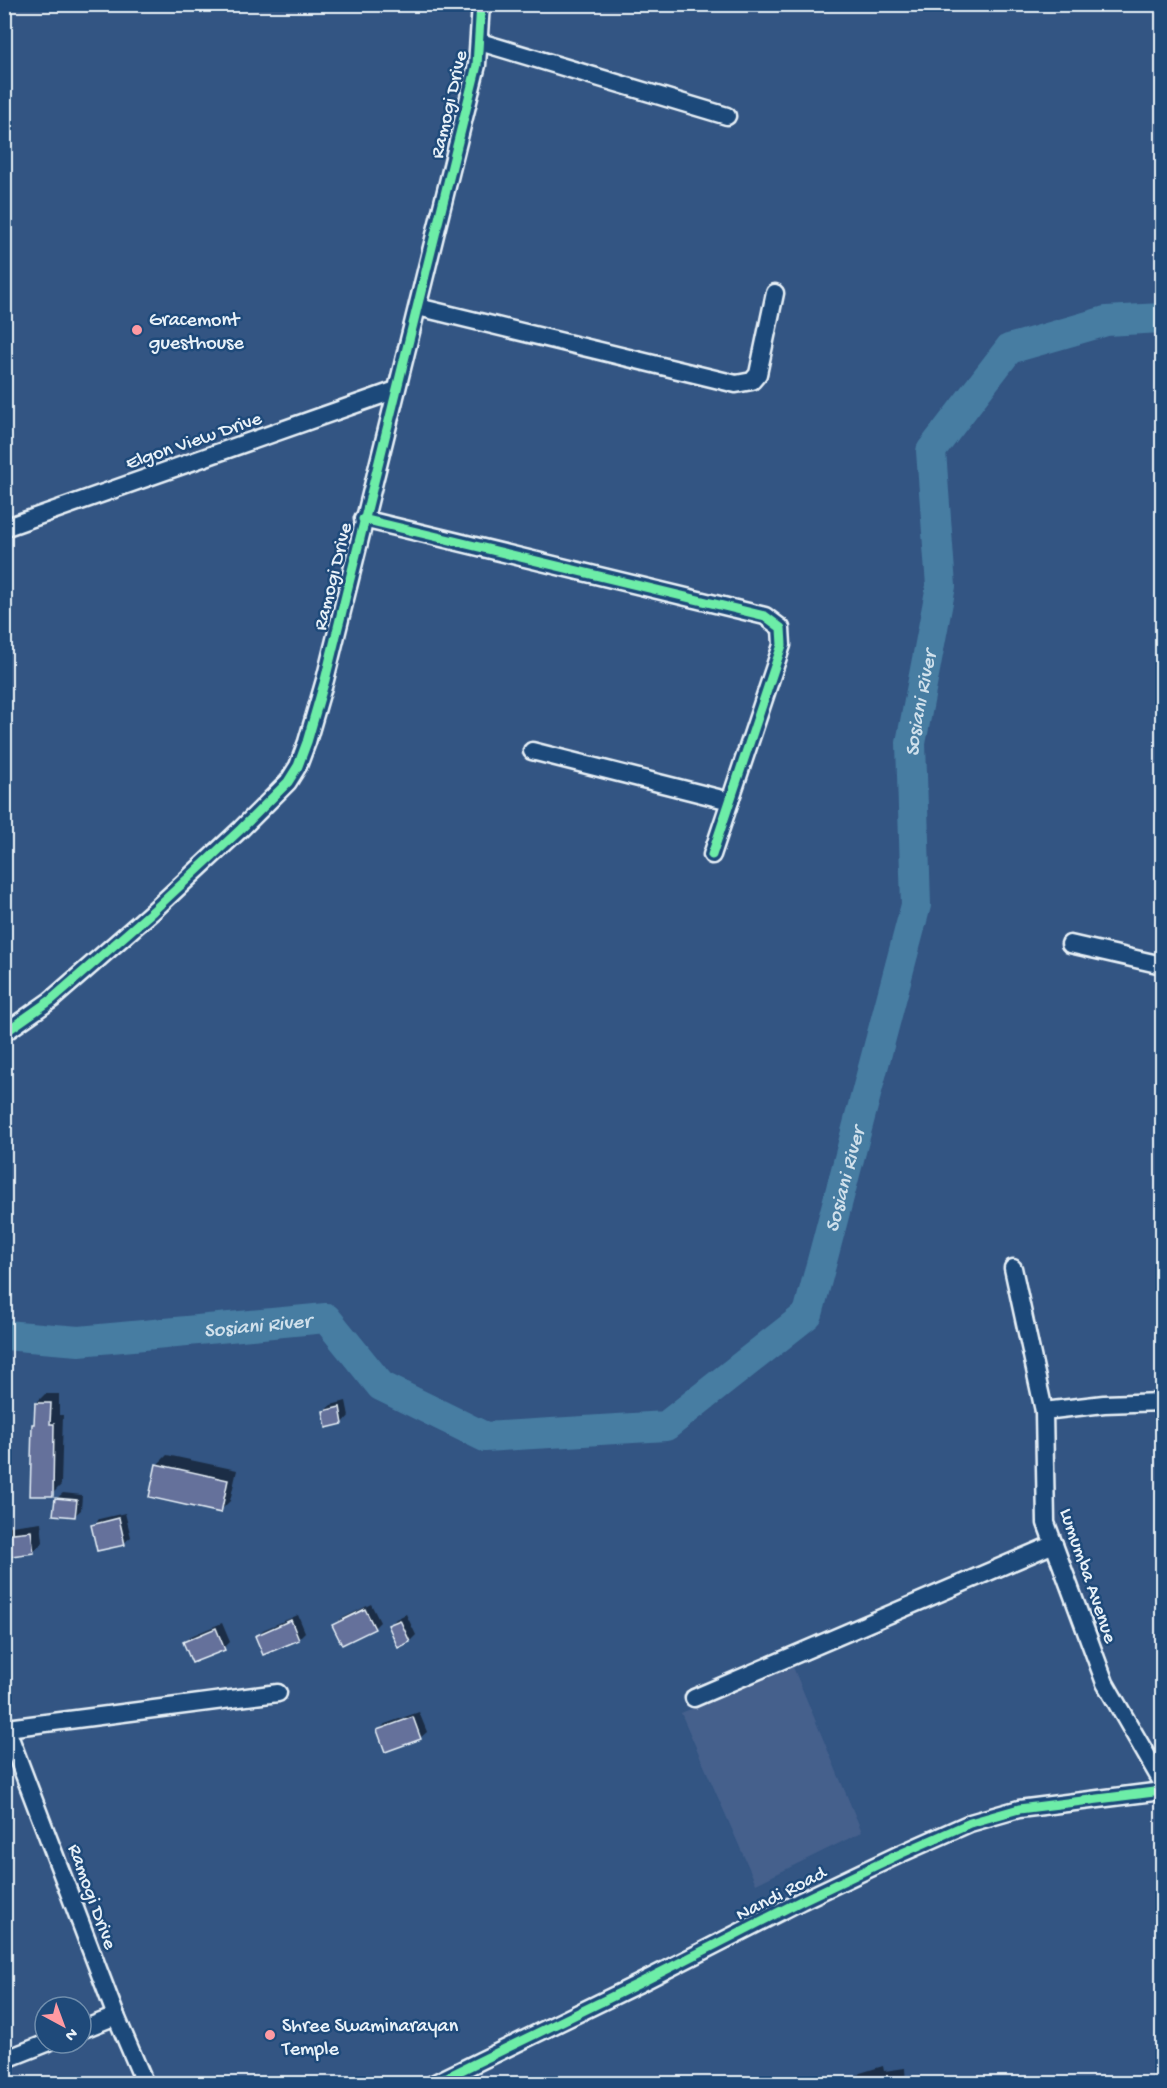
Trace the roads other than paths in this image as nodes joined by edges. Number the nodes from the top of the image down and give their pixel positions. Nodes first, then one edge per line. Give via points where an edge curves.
1 (482, 4) edge
2 (480, 42) junction
3 (727, 116) dead end
4 (775, 293) dead end
5 (418, 307) junction
6 (396, 390) junction
7 (363, 519) junction
8 (4, 528) edge
9 (532, 752) dead end
10 (730, 801) junction
11 (712, 855) dead end
12 (1070, 944) dead end
13 (1162, 964) edge
14 (4, 1033) edge
15 (1013, 1268) dead end
16 (1162, 1402) edge
17 (1044, 1411) junction
18 (1054, 1544) junction
19 (278, 1693) dead end
20 (694, 1698) dead end
21 (6, 1725) edge
22 (1162, 1782) edge
23 (1162, 1791) edge
24 (116, 2016) junction
25 (93, 2025) edge
26 (33, 2049) edge
27 (4, 2060) edge
28 (145, 2084) edge
29 (433, 2084) edge

1 - 2 street, Ramogi Drive
2 - 3 street
2 - 5 street, Ramogi Drive
4 - 5 street via 758,374 752,381 736,384
5 - 6 street, Ramogi Drive
6 - 7 street, Ramogi Drive
6 - 8 street, Elgon View Drive
7 - 10 street via 765,616 781,628 782,645
7 - 14 street, Ramogi Drive via 325,680 307,742 288,782 153,911 51,1000
9 - 10 street
10 - 11 street
12 - 13 street
15 - 17 street, Lumumba Avenue
16 - 17 street
17 - 18 street, Lumumba Avenue via 1046,1523
18 - 20 street
18 - 22 street, Lumumba Avenue via 1105,1683
19 - 21 street
21 - 24 street, Ramogi Drive
23 - 29 street, Nandi Road via 1019,1809 970,1823 821,1892
24 - 25 street
24 - 28 street, Ramogi Drive
26 - 27 street

